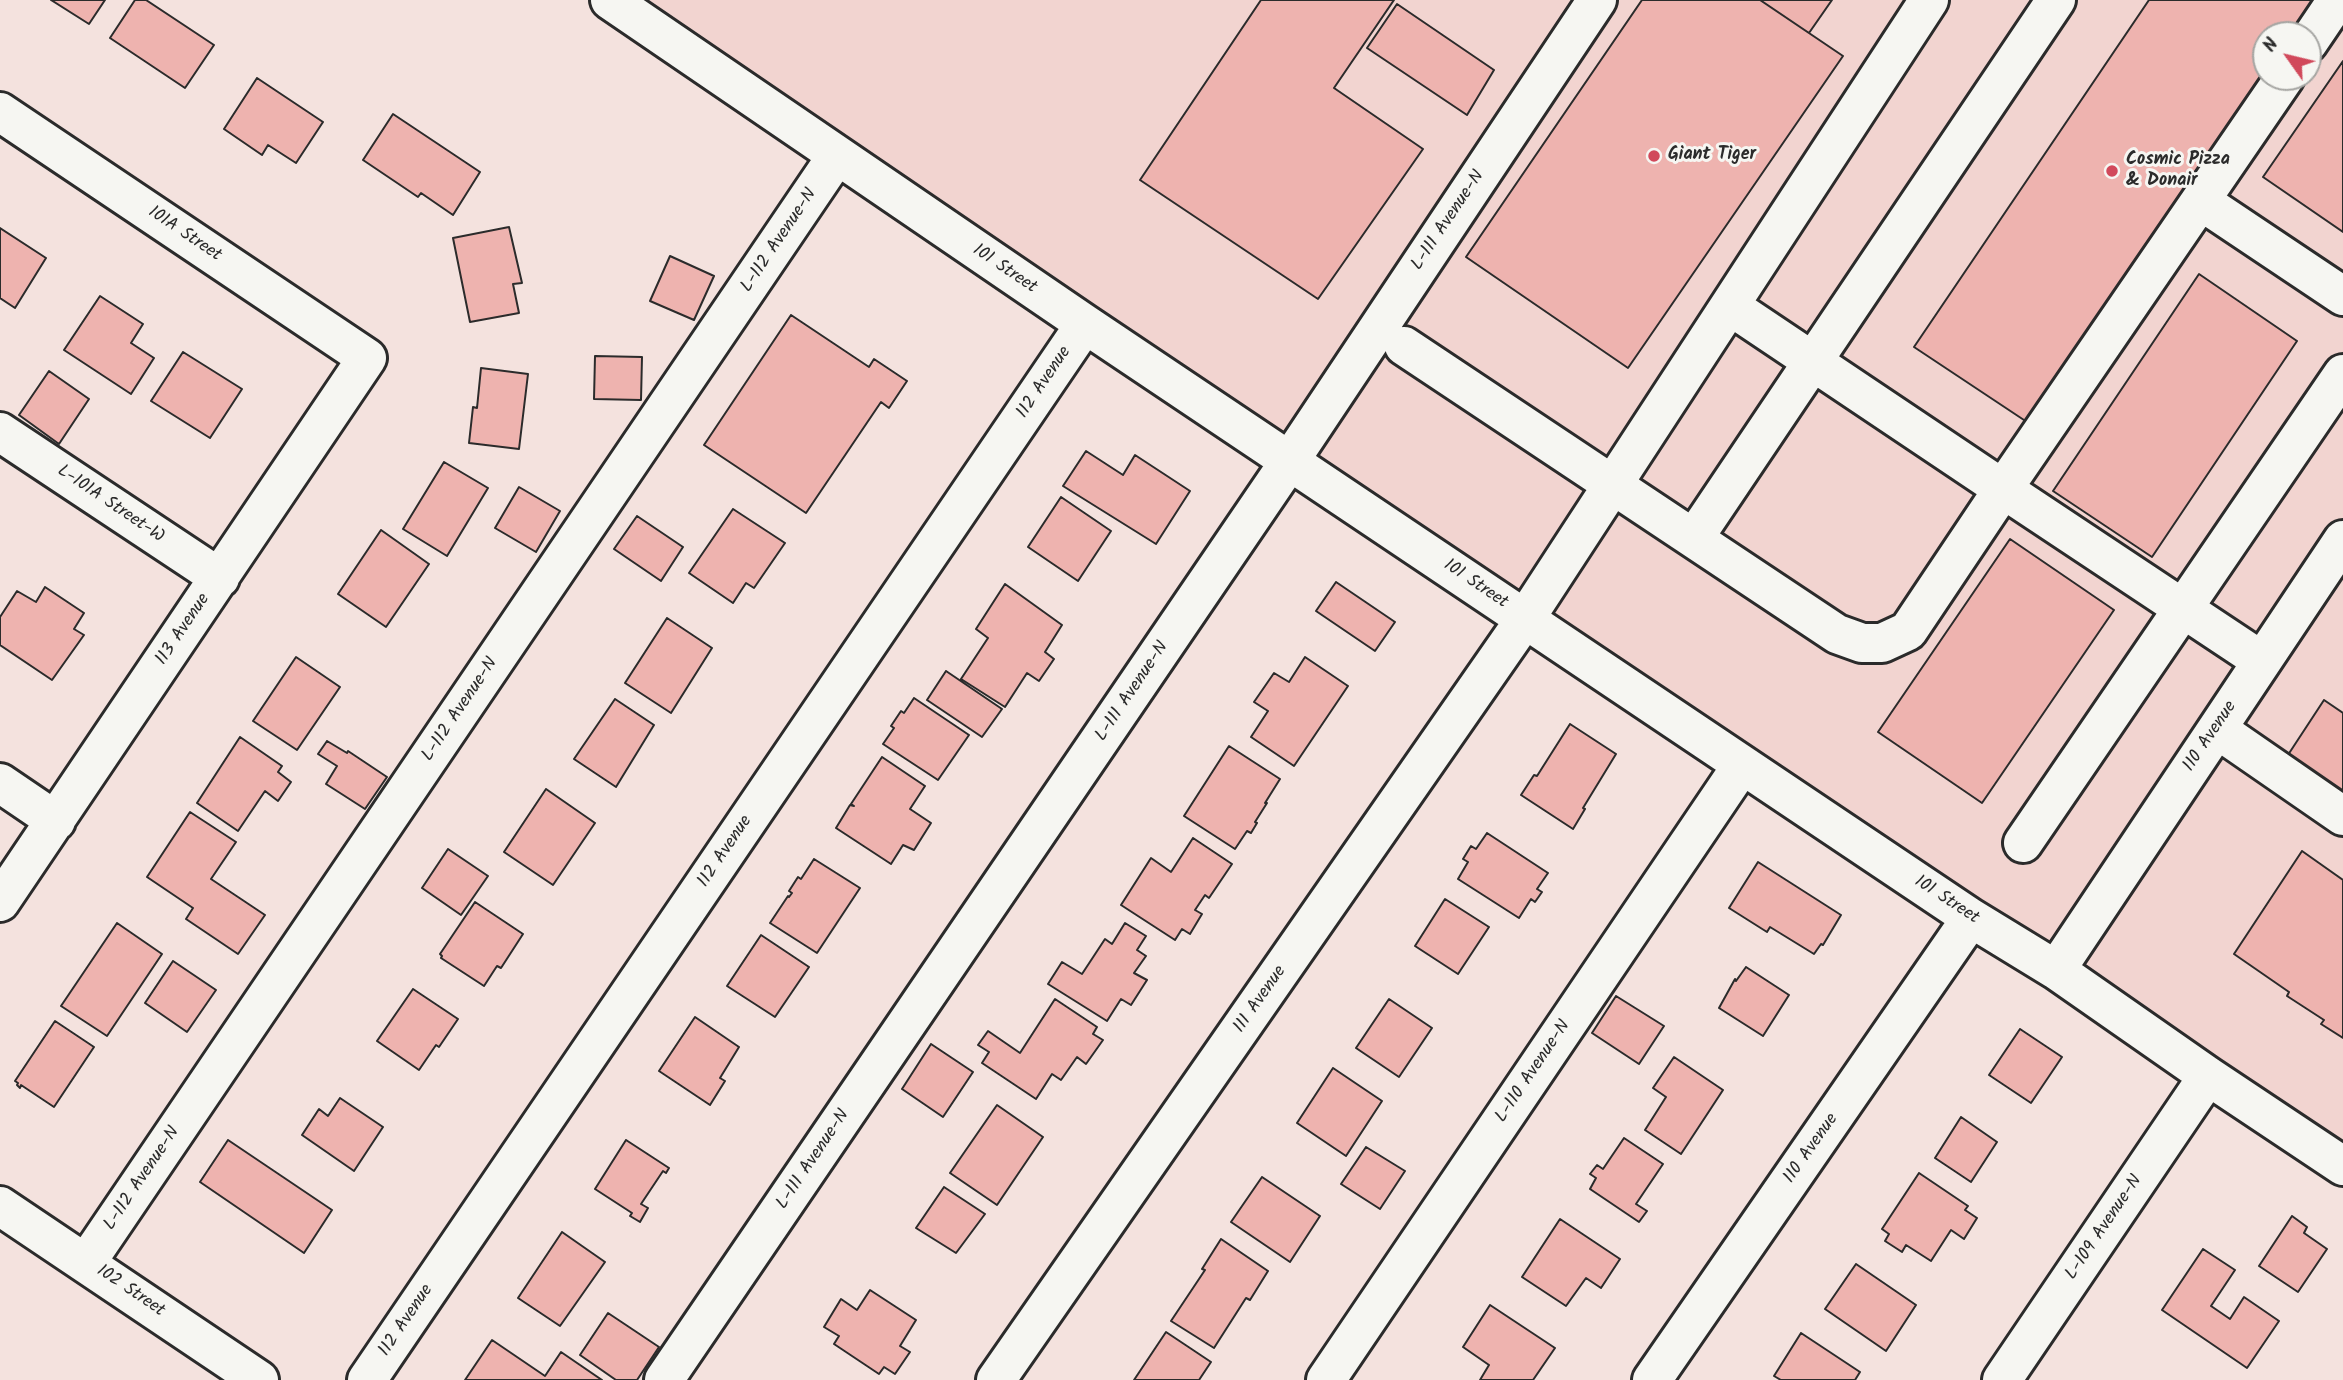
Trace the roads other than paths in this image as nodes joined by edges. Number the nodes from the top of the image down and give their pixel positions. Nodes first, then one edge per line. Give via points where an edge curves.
1 (610, 0) edge
2 (1597, 0) edge
3 (1928, 0) edge
4 (2056, 0) edge
5 (2337, 0) edge
6 (2322, 22) edge
7 (2276, 91) edge
8 (0, 112) edge
9 (836, 157) junction
10 (2201, 201) junction
11 (2343, 296) edge
12 (1730, 306) junction
13 (1085, 324) junction
14 (1404, 346) dead end
15 (367, 358) joint
16 (1811, 361) junction
17 (2343, 374) edge
18 (0, 432) edge
19 (1289, 462) junction
20 (1613, 485) junction
21 (2003, 489) junction
22 (1694, 538) junction
23 (2343, 540) edge
24 (220, 578) junction
25 (2184, 610) junction
26 (1525, 619) junction
27 (2262, 661) junction
28 (2217, 729) junction
29 (1742, 765) junction
30 (0, 783) edge
31 (2343, 816) edge
32 (56, 821) junction
33 (2023, 843) dead end
34 (0, 902) edge
35 (1971, 918) junction
36 (2056, 970) junction
37 (2208, 1076) junction
38 (2343, 1166) edge
39 (0, 1206) edge
40 (86, 1262) junction
41 (259, 1380) edge
42 (367, 1380) edge
43 (664, 1380) edge
44 (996, 1380) edge
45 (1326, 1380) edge
46 (1652, 1380) edge
47 (2002, 1380) edge

1 - 9 street, 101 Street
2 - 19 street, L-111 Avenue-N
3 - 12 street, 111 Avenue
4 - 16 street
5 - 6 street
7 - 10 street
8 - 15 street, 101A Street
9 - 13 street, 101 Street
9 - 40 street, L-112 Avenue-N
10 - 11 street
10 - 21 street
12 - 16 street
12 - 20 street, 111 Avenue
13 - 19 street, 101 Street
13 - 42 street, 112 Avenue
14 - 20 street
15 - 24 street, 113 Avenue
16 - 21 street
16 - 22 street
17 - 25 street
18 - 24 street, L-101A Street-W
19 - 26 street, 101 Street
19 - 43 street, L-111 Avenue-N
20 - 22 street
20 - 26 street, 111 Avenue
21 - 22 street via 1908,631 1882,643 1862,643 1837,634
21 - 25 street
23 - 27 street, 110 Avenue
24 - 32 street, 113 Avenue
25 - 27 street
25 - 33 street
26 - 29 street, 101 Street
26 - 44 street, 111 Avenue
27 - 28 street, 110 Avenue
28 - 31 street
28 - 36 street, 110 Avenue
29 - 35 street, 101 Street
29 - 45 street, L-110 Avenue-N
30 - 32 street
32 - 34 street, 113 Avenue
35 - 36 street, 101 Street
35 - 46 street, 110 Avenue
36 - 37 street, 101 Street
37 - 38 street, 101 Street
37 - 47 street, L-109 Avenue-N
39 - 40 street, 102 Street
40 - 41 street, 102 Street

